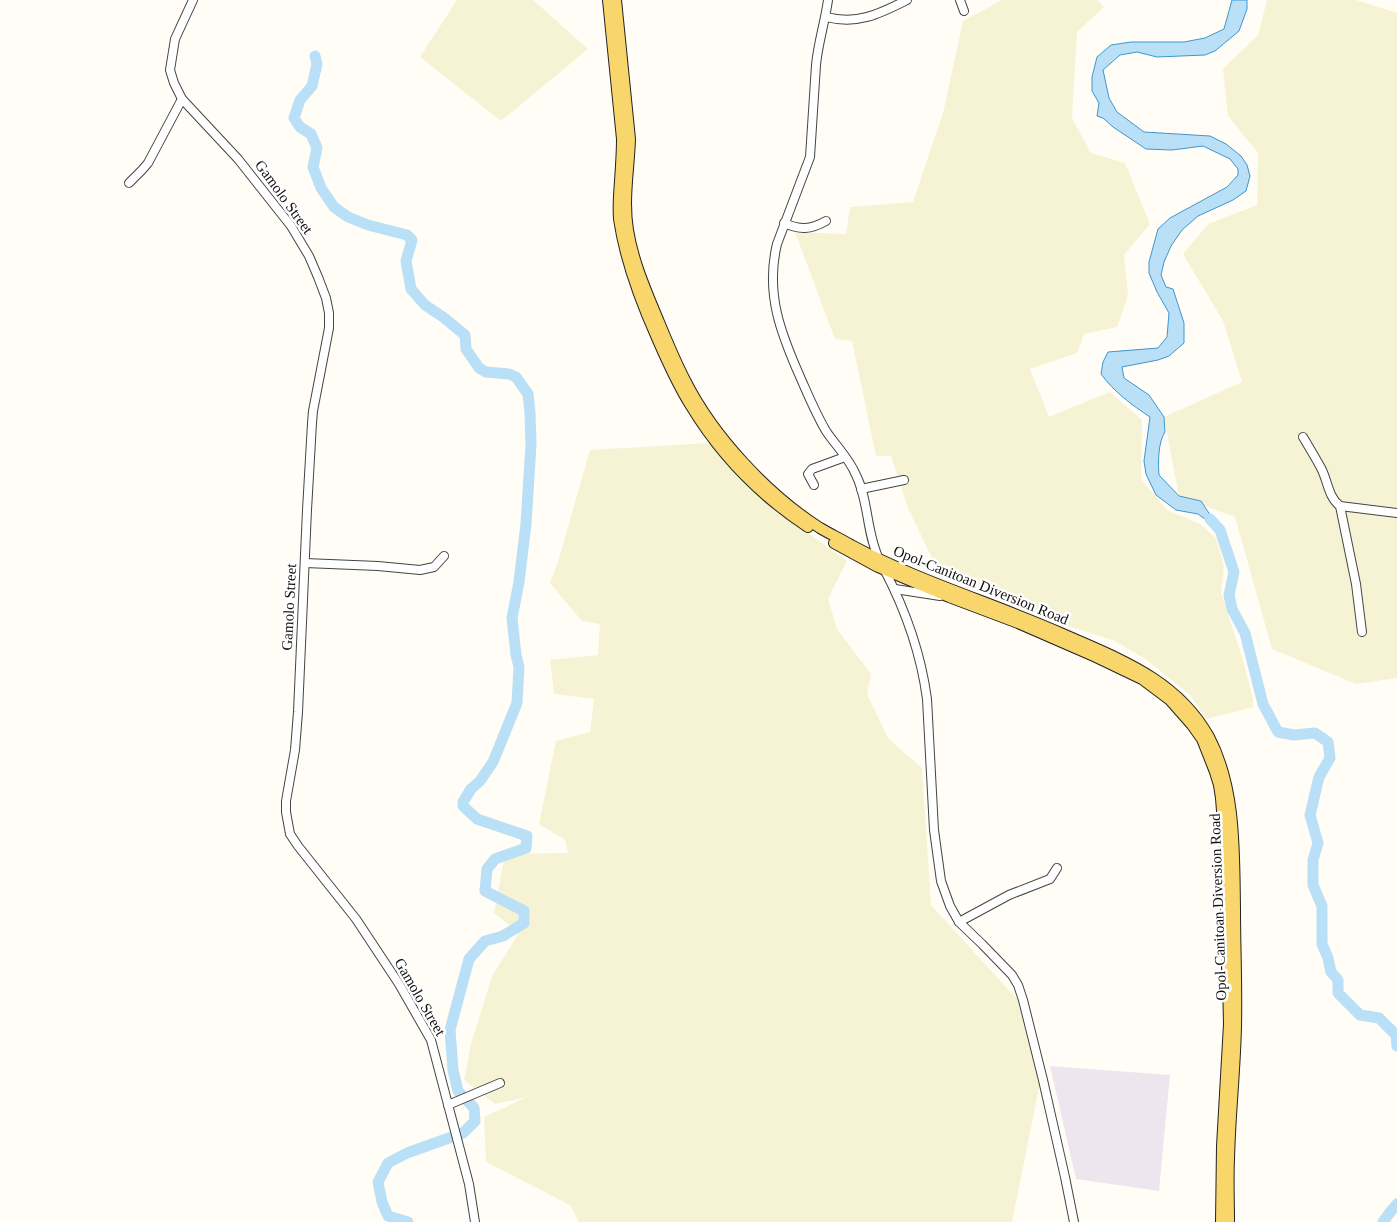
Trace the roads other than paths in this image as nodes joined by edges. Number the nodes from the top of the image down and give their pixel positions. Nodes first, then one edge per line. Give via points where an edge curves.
1 (193, 0) edge
2 (608, 0) edge
3 (616, 0) edge
4 (828, 0) edge
5 (907, 0) edge
6 (960, 0) edge
7 (964, 12) dead end
8 (826, 17) junction
9 (182, 99) junction
10 (129, 183) dead end
11 (826, 221) dead end
12 (784, 224) junction
13 (1303, 437) dead end
14 (845, 457) junction
15 (904, 480) dead end
16 (814, 485) dead end
17 (861, 489) junction
18 (1340, 506) junction
19 (1397, 513) edge
20 (869, 555) junction
21 (444, 556) dead end
22 (305, 562) junction
23 (895, 589) junction
24 (943, 594) junction
25 (1362, 632) dead end
26 (1057, 868) dead end
27 (959, 922) junction
28 (500, 1083) dead end
29 (449, 1109) junction
30 (475, 1222) edge
31 (1074, 1222) edge
32 (1222, 1222) edge
33 (1229, 1222) edge

1 - 9 street, Gamolo Street via 175,39 170,70
2 - 20 main road, Opol-Canitoan Diversion Road via 622,139 619,217 626,254 651,324 690,406 744,474 790,515
3 - 20 main road, Opol-Canitoan Diversion Road via 630,139 626,206 628,231 638,269 681,371 714,427 751,470 820,528
4 - 8 street
5 - 8 street via 862,19
6 - 7 street
8 - 12 street via 817,51 810,157
9 - 10 street via 155,151
9 - 22 street, Gamolo Street via 238,159 291,226 309,256 326,298 329,328 313,411
11 - 12 street via 804,228
12 - 14 street via 774,255 773,291 778,320 815,411
13 - 18 street via 1322,469 1331,496
14 - 16 street via 809,472
14 - 17 street via 857,475
15 - 17 street
17 - 20 street
18 - 19 street
18 - 25 street
20 - 23 street
20 - 24 main road, Opol-Canitoan Diversion Road
21 - 22 street via 434,567 420,570
22 - 29 street, Gamolo Street via 295,750 286,801 290,834 356,919 416,1012 431,1040
23 - 24 street
23 - 27 street via 925,686 937,859 941,881
24 - 32 main road, Opol-Canitoan Diversion Road via 1018,623 1142,679 1181,712 1202,739 1221,798 1226,880 1229,1024 1222,1146
24 - 33 main road, Opol-Canitoan Diversion Road via 1021,616 1146,672 1187,707 1216,753 1228,798 1234,880 1236,1024 1228,1162
26 - 27 street via 1050,879 1009,895
27 - 31 street via 1018,984 1044,1080
28 - 29 street
29 - 30 street, Gamolo Street

